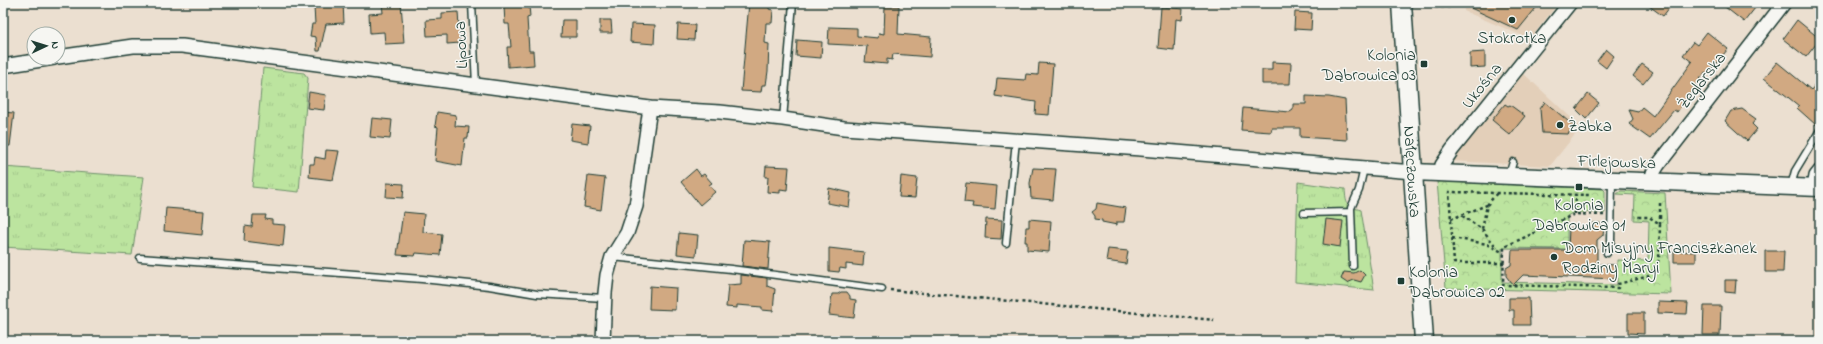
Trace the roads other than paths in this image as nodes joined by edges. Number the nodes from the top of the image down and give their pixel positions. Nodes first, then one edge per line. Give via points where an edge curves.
1 (472, 3) edge
2 (793, 3) edge
3 (1402, 3) edge
4 (1570, 3) edge
5 (1784, 3) edge
6 (66, 56) edge
7 (26, 62) edge
8 (3, 66) edge
9 (476, 85) junction
10 (650, 108) junction
11 (783, 119) junction
12 (1820, 130) edge
13 (1016, 140) junction
14 (1364, 168) junction
15 (1820, 171) edge
16 (1413, 172) junction
17 (1440, 173) junction
18 (1612, 180) junction
19 (1651, 181) junction
20 (1791, 187) junction
21 (1817, 188) edge
22 (1351, 212) junction
23 (1304, 213) dead end
24 (1006, 243) dead end
25 (1607, 253) dead end
26 (612, 257) junction
27 (140, 258) dead end
28 (1353, 266) dead end
29 (882, 289) road end
30 (604, 298) junction
31 (603, 341) edge
32 (1424, 341) edge

1 - 9 lane, Lipowa
2 - 11 lane
3 - 16 main road, Nałęczowska
4 - 17 street, Ukośna via 1452,150
5 - 19 street, Żeglarska via 1658,165
6 - 9 street via 137,46 182,46
7 - 8 street
9 - 10 street
10 - 11 street
10 - 26 street via 636,206 627,233
11 - 13 street via 844,128
12 - 20 lane via 1795,171
13 - 14 street
13 - 24 lane
14 - 16 street
14 - 22 lane
15 - 21 street via 1816,176
16 - 17 street, Firlejowska
16 - 32 main road, Nałęczowska
17 - 18 street, Firlejowska via 1511,169
18 - 19 street, Firlejowska
18 - 25 lane via 1611,241
19 - 20 street, Firlejowska
20 - 21 street, Firlejowska
22 - 23 lane
22 - 28 lane
26 - 29 lane via 731,269
26 - 30 street
27 - 30 lane via 422,279 537,294
30 - 31 street

